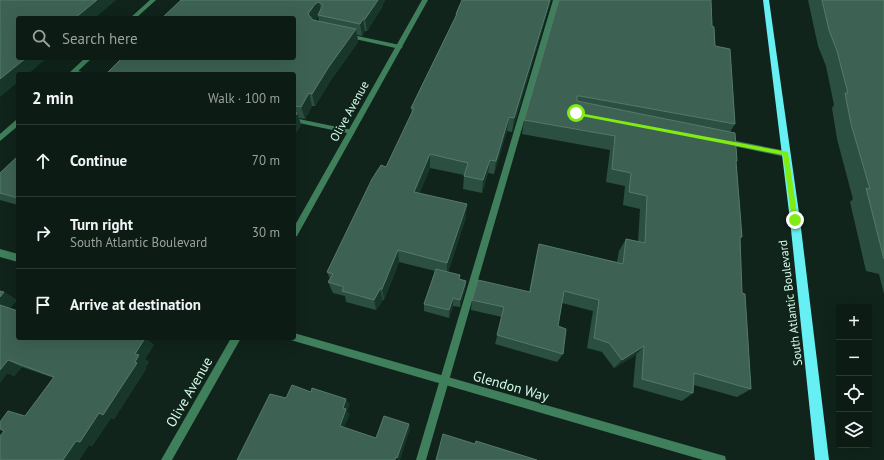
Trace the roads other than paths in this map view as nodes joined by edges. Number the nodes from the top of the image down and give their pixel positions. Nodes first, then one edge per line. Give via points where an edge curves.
1 (153, 0) edge
2 (425, 0) edge
3 (556, 0) edge
4 (766, 0) edge
5 (135, 16) edge
6 (338, 34) edge
7 (400, 47) junction
8 (87, 60) edge
9 (73, 72) edge
10 (296, 120) edge
11 (16, 124) edge
12 (352, 132) junction
13 (0, 138) edge
14 (716, 140) edge
15 (786, 154) junction
16 (296, 230) edge
17 (0, 253) edge
18 (16, 257) edge
19 (296, 338) edge
20 (235, 340) edge
21 (443, 381) junction
22 (166, 460) edge
23 (421, 460) edge
24 (721, 460) edge
25 (822, 460) edge

1 - 5 street
2 - 7 street, Olive Avenue
3 - 21 street
4 - 15 main road, South Atlantic Boulevard
6 - 7 street
7 - 12 street, Olive Avenue
8 - 9 street
10 - 12 street
11 - 13 street
12 - 16 street, Olive Avenue
14 - 15 street
15 - 25 main road, South Atlantic Boulevard
17 - 18 street
19 - 21 street, Glendon Way
20 - 22 street, Olive Avenue
21 - 23 street
21 - 24 street, Glendon Way

